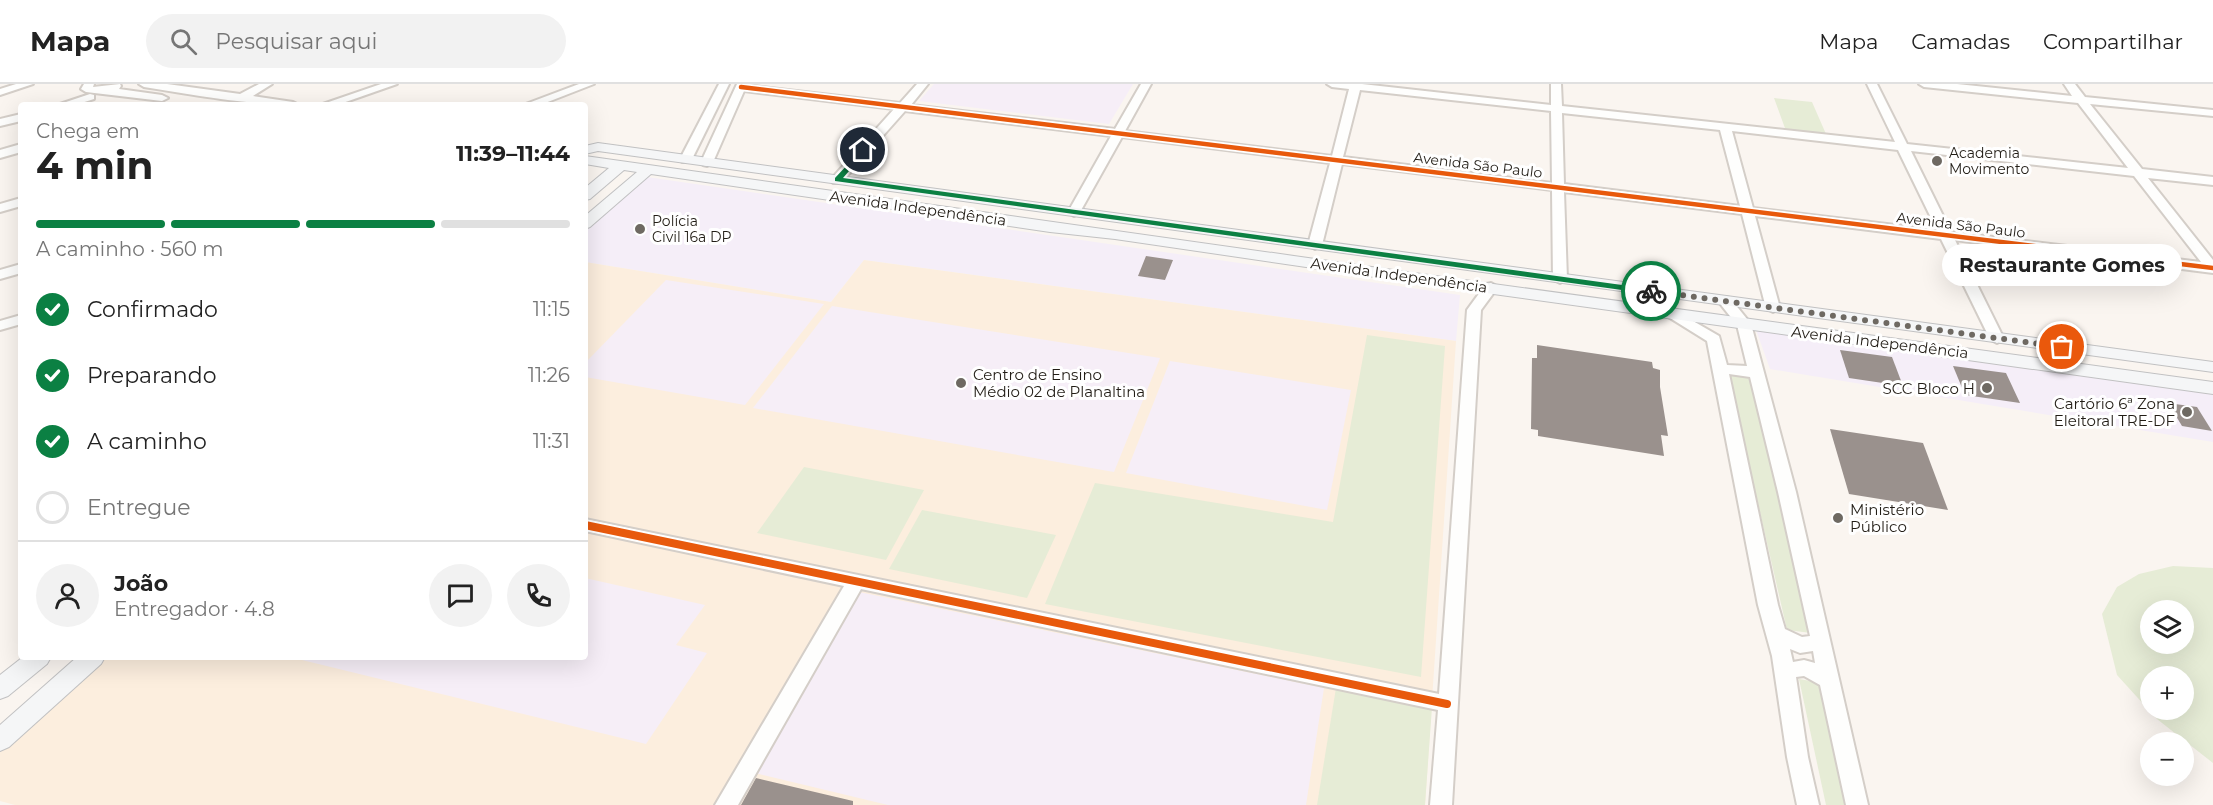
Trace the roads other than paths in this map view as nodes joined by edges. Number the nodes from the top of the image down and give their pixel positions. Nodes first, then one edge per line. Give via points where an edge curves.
1 (28, 84) edge
2 (70, 84) edge
3 (119, 84) edge
4 (144, 84) edge
5 (267, 84) edge
6 (393, 84) edge
7 (589, 84) edge
8 (721, 84) edge
9 (923, 84) edge
10 (1146, 84) edge
11 (1332, 84) edge
12 (1556, 84) edge
13 (1872, 84) edge
14 (1924, 84) edge
15 (1963, 84) edge
16 (2069, 84) edge
17 (1356, 85) edge
18 (741, 86) edge
19 (106, 90) junction
20 (0, 92) edge
21 (90, 93) edge
22 (241, 98) junction
23 (2080, 98) junction
24 (70, 102) edge
25 (192, 102) edge
26 (271, 102) edge
27 (336, 102) edge
28 (538, 102) edge
29 (903, 106) junction
30 (1556, 109) junction
31 (2213, 111) edge
32 (18, 118) edge
33 (705, 120) junction
34 (725, 121) junction
35 (0, 123) edge
36 (1725, 127) junction
37 (1119, 133) junction
38 (1904, 147) junction
39 (589, 148) edge
40 (18, 149) edge
41 (0, 154) edge
42 (686, 159) junction
43 (1336, 160) junction
44 (588, 161) edge
45 (707, 162) junction
46 (620, 166) junction
47 (738, 167) junction
48 (647, 170) junction
49 (774, 171) junction
50 (2138, 173) junction
51 (724, 180) junction
52 (837, 180) junction
53 (2213, 181) edge
54 (761, 185) junction
55 (1558, 187) junction
56 (590, 191) edge
57 (623, 191) junction
58 (18, 203) edge
59 (1002, 203) junction
60 (960, 204) junction
61 (0, 208) edge
62 (1748, 210) junction
63 (1074, 212) junction
64 (986, 216) junction
65 (588, 221) edge
66 (1946, 235) junction
67 (1315, 245) junction
68 (1419, 260) junction
69 (1445, 263) junction
70 (2213, 268) edge
71 (18, 269) edge
72 (0, 275) edge
73 (1410, 278) junction
74 (1560, 279) junction
75 (1437, 281) junction
76 (1491, 288) junction
77 (1725, 302) junction
78 (1773, 308) junction
79 (1668, 313) junction
80 (18, 320) edge
81 (1744, 324) junction
82 (0, 326) edge
83 (1925, 329) junction
84 (1997, 339) junction
85 (1961, 343) junction
86 (1931, 348) junction
87 (2213, 367) edge
88 (1720, 369) junction
89 (1756, 374) junction
90 (2213, 388) edge
91 (588, 526) edge
92 (857, 580) junction
93 (1778, 634) junction
94 (1820, 643) junction
95 (35, 660) edge
96 (90, 660) edge
97 (1786, 672) junction
98 (1829, 681) junction
99 (0, 689) edge
100 (1447, 704) junction
101 (0, 740) edge
102 (726, 805) edge
103 (1441, 805) edge
104 (1808, 805) edge
105 (1857, 805) edge

1 - 20 street
2 - 21 street
3 - 19 street
4 - 22 street
5 - 22 street
6 - 27 street
7 - 28 street
8 - 33 street
9 - 29 street
10 - 37 street
11 - 17 street
12 - 30 street
13 - 38 street
14 - 23 street
15 - 23 street
16 - 23 street
17 - 30 street
17 - 43 street
18 - 29 street, Avenida São Paulo
18 - 34 street
19 - 21 street
19 - 25 street
21 - 24 street
22 - 26 street
23 - 31 street
23 - 50 street
29 - 37 street, Avenida São Paulo
29 - 52 street
30 - 36 street
30 - 55 street
32 - 35 street
33 - 34 street
33 - 42 street
34 - 45 street
36 - 38 street
36 - 62 street
37 - 43 street, Avenida São Paulo
37 - 63 street
38 - 50 street
38 - 66 street
39 - 42 main road, Avenida Independência
40 - 41 street
42 - 45 main road, Avenida Independência
43 - 55 street, Avenida São Paulo
43 - 67 street
44 - 46 main road, Avenida Independência
45 - 47 main road, Avenida Independência
46 - 48 main road, Avenida Independência
46 - 56 main road
47 - 49 main road, Avenida Independência
47 - 51 main road via 741,174
48 - 51 main road, Avenida Independência
48 - 57 main road
49 - 52 main road, Avenida Independência
49 - 54 main road via 760,176
50 - 53 street
50 - 70 street
51 - 54 main road, Avenida Independência
52 - 60 main road, Avenida Independência
54 - 60 main road, Avenida Independência
55 - 62 street, Avenida São Paulo
55 - 74 street
56 - 57 main road
57 - 65 main road
58 - 61 street
59 - 60 main road, Avenida Independência
59 - 63 main road, Avenida Independência
59 - 64 main road
60 - 64 main road, Avenida Independência
62 - 66 street, Avenida São Paulo
62 - 78 street
63 - 67 main road, Avenida Independência
64 - 73 main road, Avenida Independência
66 - 70 street, Avenida São Paulo
66 - 84 street
67 - 68 main road, Avenida Independência
68 - 69 main road, Avenida Independência
68 - 73 main road via 1425,272
69 - 74 main road, Avenida Independência
69 - 75 main road via 1437,272
71 - 72 street
73 - 75 main road, Avenida Independência
74 - 77 main road, Avenida Independência
75 - 76 main road, Avenida Independência
76 - 79 main road, Avenida Independência
76 - 100 street via 1474,310
77 - 78 main road, Avenida Independência
77 - 81 street
78 - 83 main road, Avenida Independência
79 - 81 main road, Avenida Independência
79 - 88 street via 1714,339
80 - 82 street
81 - 86 main road, Avenida Independência
81 - 89 street
83 - 85 main road, Avenida Independência
83 - 86 main road via 1935,340
84 - 85 main road, Avenida Independência
84 - 87 main road, Avenida Independência
85 - 86 main road, Avenida Independência
85 - 90 main road, Avenida Independência
88 - 89 street
88 - 93 street via 1768,605
89 - 94 street
91 - 92 street
92 - 100 street
92 - 102 street
93 - 94 street via 1800,645
93 - 97 street
94 - 98 street
95 - 99 main road
96 - 101 main road
97 - 98 street via 1803,667 1813,669
97 - 104 street
98 - 105 street
100 - 103 street

